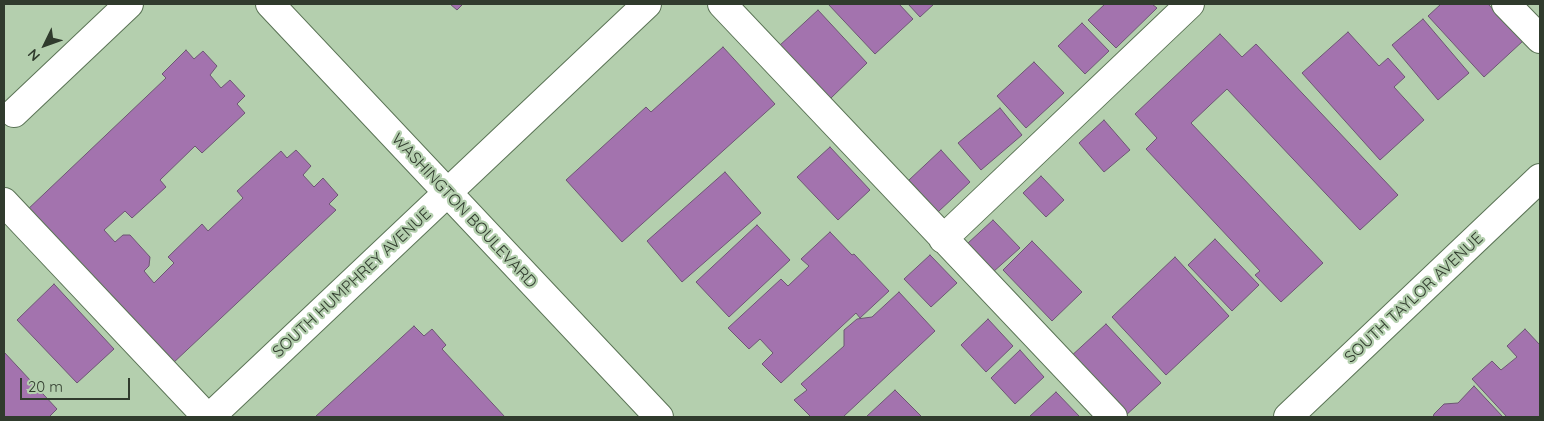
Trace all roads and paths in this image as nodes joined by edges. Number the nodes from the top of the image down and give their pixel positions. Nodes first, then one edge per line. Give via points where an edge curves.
1 (129, 4) edge
2 (270, 4) edge
3 (647, 4) edge
4 (722, 4) edge
5 (1190, 4) edge
6 (1506, 4) edge
7 (1540, 39) edge
8 (14, 113) dead end
9 (1540, 178) edge
10 (447, 193) junction
11 (4, 202) edge
12 (944, 239) junction
13 (209, 417) edge
14 (659, 417) edge
15 (1113, 417) edge
16 (1288, 417) edge

1 - 8 street
2 - 10 street, WASHINGTON BOULEVARD
3 - 10 street, SOUTH HUMPHREY AVENUE
4 - 12 street
5 - 12 street
6 - 7 street
9 - 16 street, SOUTH TAYLOR AVENUE
10 - 13 street, SOUTH HUMPHREY AVENUE
10 - 14 street, WASHINGTON BOULEVARD
11 - 13 street
12 - 15 street

